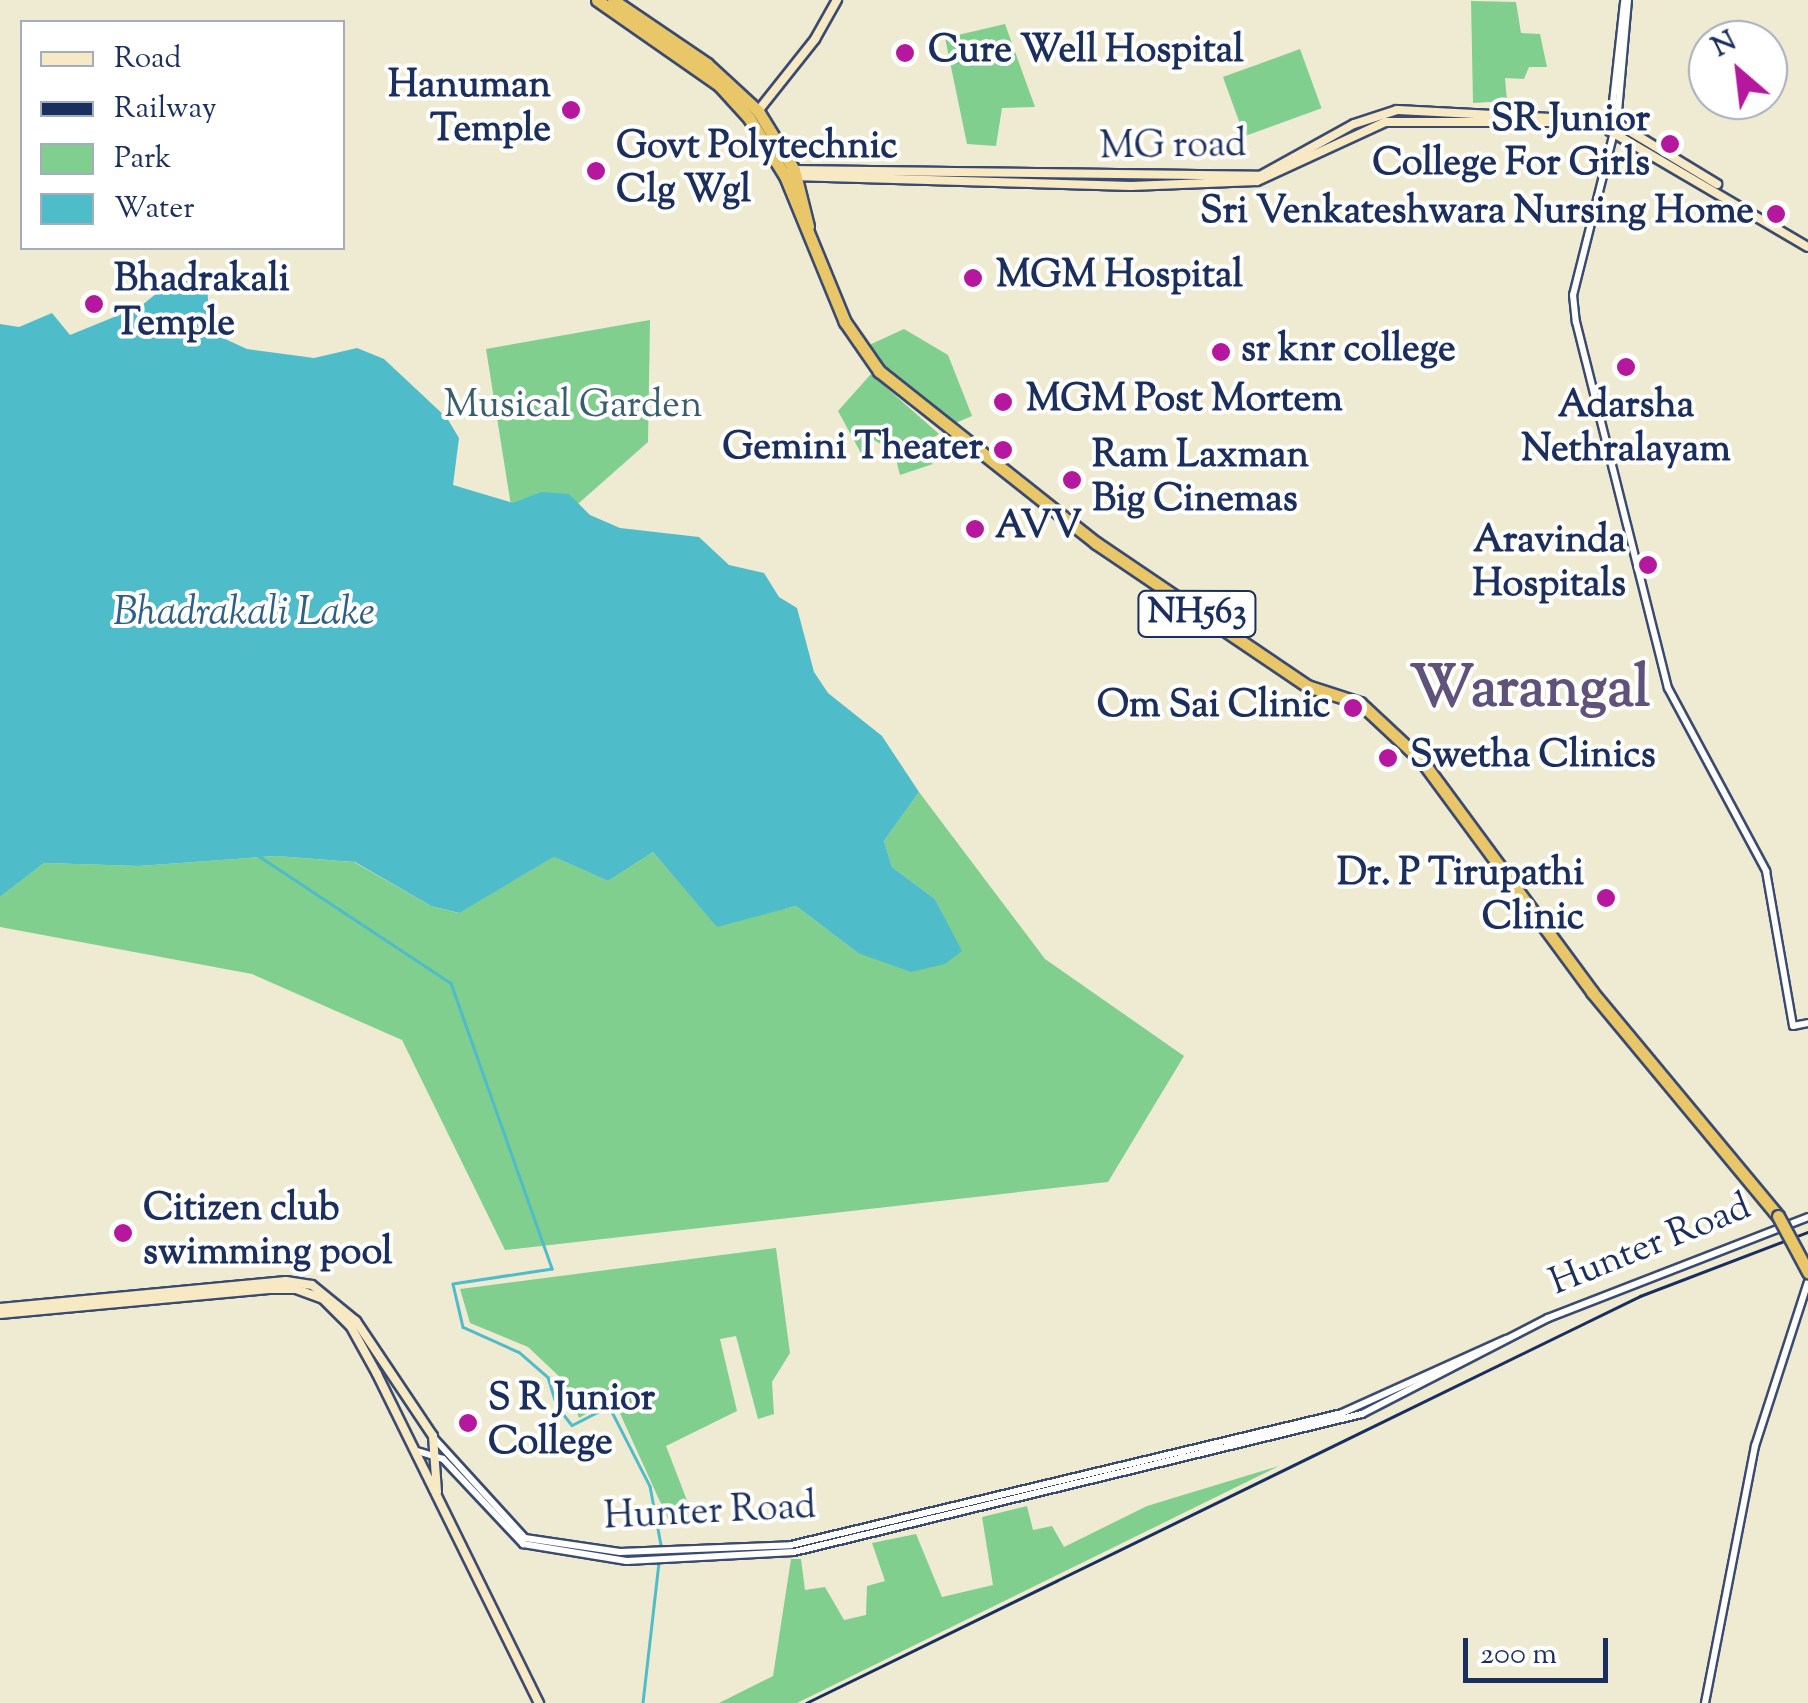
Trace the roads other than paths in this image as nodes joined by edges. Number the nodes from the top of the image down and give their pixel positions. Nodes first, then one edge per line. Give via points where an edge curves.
1 (597, 0) edge
2 (613, 0) edge
3 (837, 0) edge
4 (1626, 0) edge
5 (758, 111) junction
6 (1613, 126) junction
7 (789, 173) junction
8 (1808, 244) edge
9 (1808, 1023) edge
10 (1808, 1217) edge
11 (1808, 1272) edge
12 (1808, 1282) edge
13 (0, 1311) edge
14 (411, 1410) junction
15 (399, 1419) junction
16 (433, 1436) junction
17 (413, 1450) junction
18 (430, 1454) junction
19 (438, 1496) junction
20 (635, 1557) junction
21 (539, 1703) edge
22 (1705, 1703) edge

1 - 7 highway, NH563 via 734,98
2 - 5 highway, NH563 via 707,64
3 - 5 main road via 815,40
4 - 6 street
5 - 7 highway, NH563
6 - 7 main road, MG road via 1385,122 1257,181 1131,186
6 - 8 main road
6 - 9 street via 1573,295 1576,322 1668,688 1766,870 1793,1026
7 - 11 highway, NH563, bridge via 844,322 879,371 1032,496 1182,604 1307,686 1347,695 1374,714 1470,821 1592,992 1754,1184
10 - 20 street, Hunter Road via 1544,1320 1414,1392 1348,1418 808,1549
12 - 22 street via 1757,1438
13 - 14 main road, Hunter Road via 305,1282 356,1321
13 - 15 main road, Hunter Road via 307,1291 352,1327
14 - 15 main road
14 - 16 main road, Hunter Road
15 - 17 main road, Hunter Road
16 - 18 main road
16 - 20 street, Hunter Road via 520,1536
17 - 18 street, Hunter Road
17 - 19 main road, Hunter Road
18 - 19 main road
18 - 20 street, Hunter Road via 444,1459 515,1541
19 - 21 main road, Hunter Road

